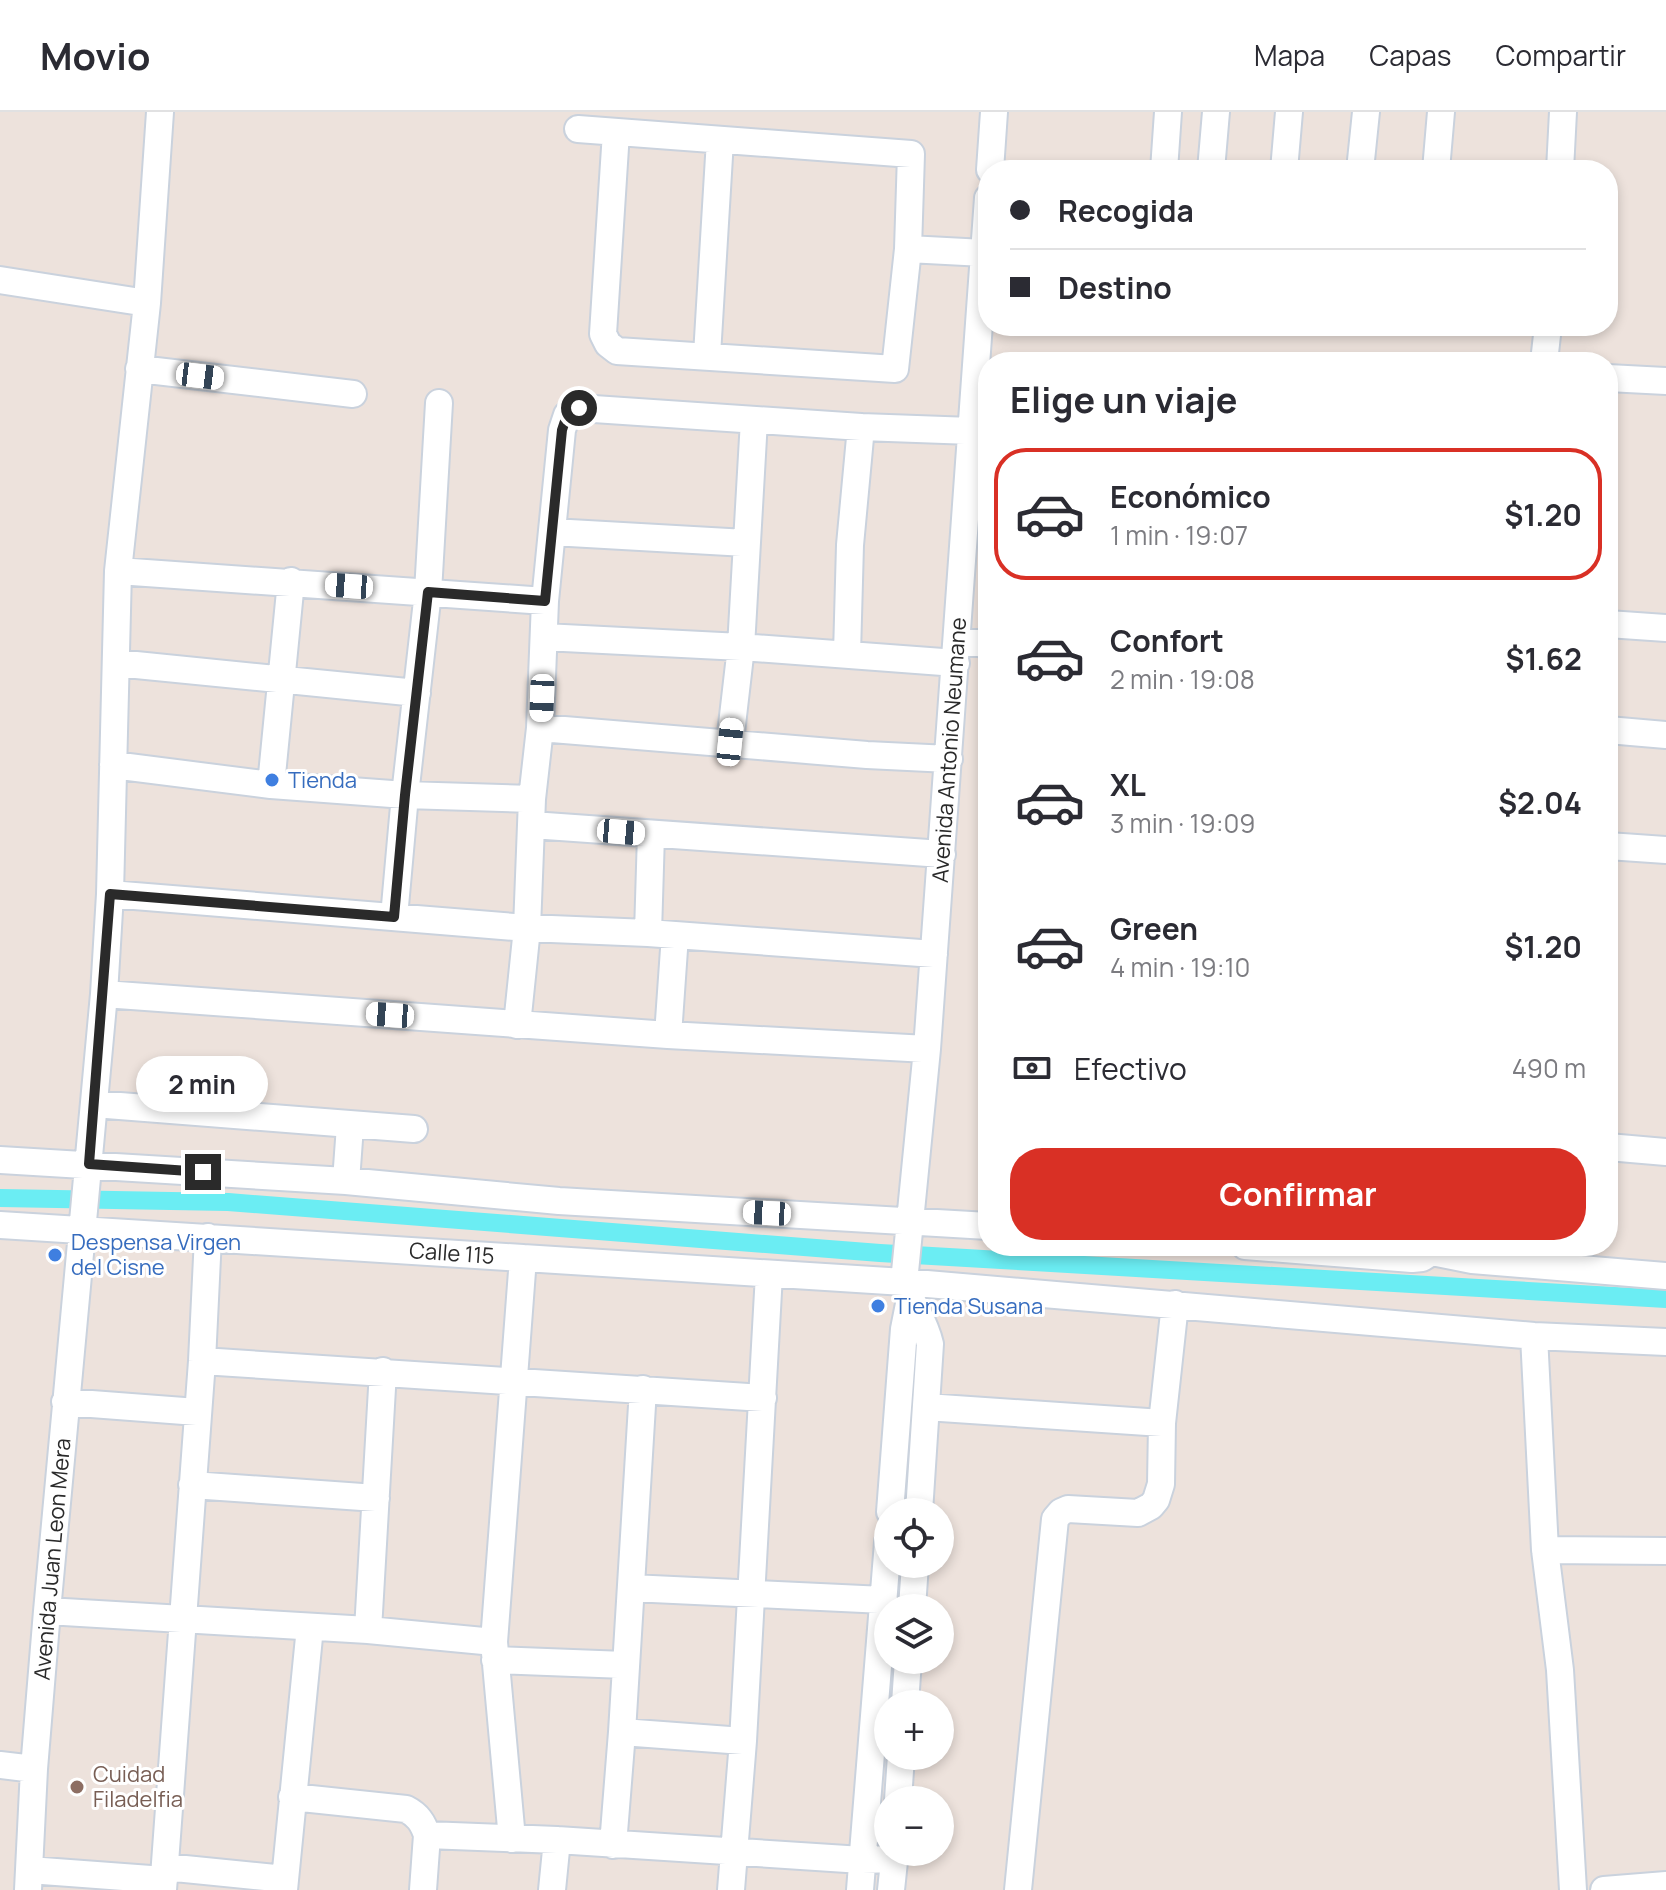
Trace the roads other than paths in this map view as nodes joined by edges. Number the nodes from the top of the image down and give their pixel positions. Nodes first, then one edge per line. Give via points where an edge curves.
1 (160, 112) edge
2 (994, 112) edge
3 (1168, 112) edge
4 (1216, 112) edge
5 (1289, 112) edge
6 (1366, 112) edge
7 (1441, 112) edge
8 (1563, 112) edge
9 (578, 129) dead end
10 (616, 132) junction
11 (720, 140) junction
12 (991, 160) edge
13 (1165, 160) edge
14 (1212, 160) edge
15 (1285, 160) edge
16 (1361, 160) edge
17 (1437, 160) edge
18 (1561, 160) edge
19 (908, 249) junction
20 (978, 253) edge
21 (0, 280) edge
22 (147, 303) junction
23 (978, 336) edge
24 (707, 355) junction
25 (139, 369) junction
26 (1618, 379) edge
27 (1666, 381) edge
28 (353, 394) dead end
29 (439, 403) dead end
30 (754, 420) junction
31 (861, 427) junction
32 (972, 431) junction
33 (552, 532) junction
34 (746, 543) junction
35 (118, 571) junction
36 (291, 581) junction
37 (428, 592) junction
38 (545, 601) junction
39 (1618, 625) edge
40 (1666, 628) edge
41 (544, 637) junction
42 (741, 647) junction
43 (978, 647) edge
44 (957, 652) junction
45 (847, 654) junction
46 (116, 663) junction
47 (280, 679) junction
48 (417, 693) junction
49 (540, 728) junction
50 (1618, 731) edge
51 (1666, 735) edge
52 (730, 742) junction
53 (949, 759) junction
54 (113, 765) junction
55 (271, 785) junction
56 (405, 795) junction
57 (532, 812) junction
58 (651, 834) junction
59 (1618, 847) edge
60 (1666, 850) edge
61 (942, 854) junction
62 (110, 894) junction
63 (394, 917) junction
64 (527, 928) junction
65 (648, 933) junction
66 (675, 935) junction
67 (934, 954) junction
68 (104, 994) junction
69 (517, 1025) junction
70 (668, 1035) junction
71 (927, 1049) junction
72 (94, 1104) junction
73 (350, 1126) junction
74 (414, 1129) dead end
75 (1618, 1148) edge
76 (1666, 1152) edge
77 (0, 1160) edge
78 (88, 1170) junction
79 (346, 1181) junction
80 (84, 1220) junction
81 (0, 1225) edge
82 (909, 1225) junction
83 (978, 1226) edge
84 (208, 1237) junction
85 (1373, 1256) edge
86 (1425, 1256) edge
87 (1459, 1256) edge
88 (523, 1258) junction
89 (769, 1274) junction
90 (1666, 1276) edge
91 (906, 1286) junction
92 (1175, 1304) junction
93 (1534, 1336) junction
94 (1666, 1342) edge
95 (202, 1361) junction
96 (383, 1371) junction
97 (513, 1380) junction
98 (643, 1389) junction
99 (763, 1398) junction
100 (65, 1402) junction
101 (926, 1407) junction
102 (197, 1412) junction
103 (1162, 1423) junction
104 (192, 1485) junction
105 (376, 1498) junction
106 (891, 1498) edge
107 (920, 1498) edge
108 (1545, 1550) junction
109 (1666, 1551) edge
110 (631, 1588) junction
111 (751, 1595) junction
112 (874, 1600) edge
113 (47, 1611) junction
114 (183, 1618) junction
115 (310, 1627) junction
116 (368, 1630) junction
117 (495, 1651) junction
118 (625, 1665) junction
119 (878, 1674) edge
120 (622, 1732) junction
121 (743, 1741) junction
122 (0, 1765) edge
123 (34, 1769) junction
124 (292, 1797) junction
125 (427, 1835) junction
126 (512, 1839) junction
127 (557, 1840) junction
128 (613, 1845) junction
129 (734, 1854) junction
130 (874, 1858) edge
131 (862, 1860) junction
132 (893, 1866) edge
133 (164, 1879) edge
134 (28, 1880) edge
135 (285, 1884) edge
136 (1666, 1885) edge
137 (423, 1890) edge
138 (552, 1890) edge
139 (731, 1890) edge
140 (860, 1890) edge
141 (891, 1890) edge
142 (1018, 1890) edge
143 (1573, 1890) edge
144 (1604, 1890) edge

1 - 22 street, Avenida Juan Leon Mera
2 - 12 street
3 - 13 street
4 - 14 street
5 - 15 street
6 - 16 street
7 - 17 street
8 - 18 street
9 - 10 street
10 - 11 street
10 - 24 street via 603,334 617,351
11 - 19 street via 911,154
11 - 24 street
19 - 20 street
19 - 24 street via 895,369
21 - 22 street
22 - 25 street, Avenida Juan Leon Mera
23 - 32 street, Avenida Antonio Neumane
25 - 28 street
25 - 35 street, Avenida Juan Leon Mera
26 - 27 street
29 - 37 street
30 - 31 street
30 - 33 street via 579,408 567,415 562,430
30 - 34 street
31 - 32 street
31 - 45 street
32 - 44 street, Avenida Antonio Neumane
33 - 34 street
33 - 38 street
34 - 42 street
35 - 36 street
35 - 46 street, Avenida Juan Leon Mera
36 - 37 street
36 - 47 street
37 - 38 street
37 - 48 street
38 - 41 street
39 - 40 street
41 - 42 street
41 - 49 street
42 - 45 street
42 - 52 street
43 - 44 street
44 - 45 street
44 - 53 street, Avenida Antonio Neumane
46 - 47 street
46 - 54 street, Avenida Juan Leon Mera
47 - 48 street
47 - 55 street
48 - 56 street
49 - 52 street
49 - 57 street
50 - 51 street
52 - 53 street
53 - 61 street, Avenida Antonio Neumane
54 - 55 street
54 - 62 street, Avenida Juan Leon Mera
55 - 56 street
56 - 57 street
56 - 63 street
57 - 58 street
57 - 64 street
58 - 61 street
58 - 65 street
59 - 60 street
61 - 67 street, Avenida Antonio Neumane
62 - 63 street
62 - 68 street, Avenida Juan Leon Mera
63 - 64 street
64 - 65 street
64 - 69 street
65 - 66 street
66 - 67 street
66 - 70 street
67 - 71 street, Avenida Antonio Neumane
68 - 69 street
68 - 72 street, Avenida Juan Leon Mera
69 - 70 street
70 - 71 street
71 - 82 street, Avenida Antonio Neumane
72 - 73 street
72 - 78 street, Avenida Juan Leon Mera
73 - 74 street
73 - 79 street
75 - 76 street
77 - 78 street
78 - 79 street
78 - 80 street, Avenida Juan Leon Mera
79 - 82 street
80 - 81 street, Calle 115
80 - 84 street, Calle 115
80 - 100 street, Avenida Juan Leon Mera
82 - 83 street
82 - 91 street, Avenida Antonio Neumane
84 - 88 street, Calle 115
84 - 95 street
85 - 86 street
87 - 90 street
88 - 89 street, Calle 115
88 - 97 street
89 - 91 street, Calle 115
89 - 99 street
91 - 92 street, Calle 115
91 - 101 street via 930,1344
91 - 106 street, Avenida Antonio Neumane
92 - 93 street, Calle 115
92 - 103 street
93 - 94 street, Calle 115
93 - 108 street
95 - 96 street
95 - 102 street
96 - 97 street
96 - 105 street
97 - 98 street
97 - 117 street
98 - 99 street
98 - 110 street
99 - 111 street
100 - 102 street
100 - 113 street, Avenida Juan Leon Mera
101 - 103 street
101 - 107 street
102 - 104 street
103 - 142 street via 1160,1493 1151,1506 1138,1513 1068,1509 1055,1519
104 - 105 street
104 - 114 street
105 - 116 street
108 - 109 street
108 - 143 street via 1560,1670
110 - 111 street
110 - 118 street
111 - 112 street
111 - 121 street
113 - 114 street
113 - 123 street, Avenida Juan Leon Mera
114 - 115 street
114 - 133 street
115 - 116 street
115 - 124 street
116 - 117 street
117 - 118 street
117 - 126 street
118 - 120 street
119 - 131 street
120 - 121 street
120 - 128 street
121 - 129 street
122 - 123 street
123 - 134 street, Avenida Juan Leon Mera
124 - 125 street via 406,1809 419,1818
124 - 135 street
125 - 126 street
125 - 137 street
126 - 127 street
127 - 128 street
127 - 138 street
128 - 129 street
129 - 131 street
129 - 139 street
130 - 131 street
131 - 140 street
132 - 141 street
133 - 134 street
133 - 135 street
136 - 144 street

